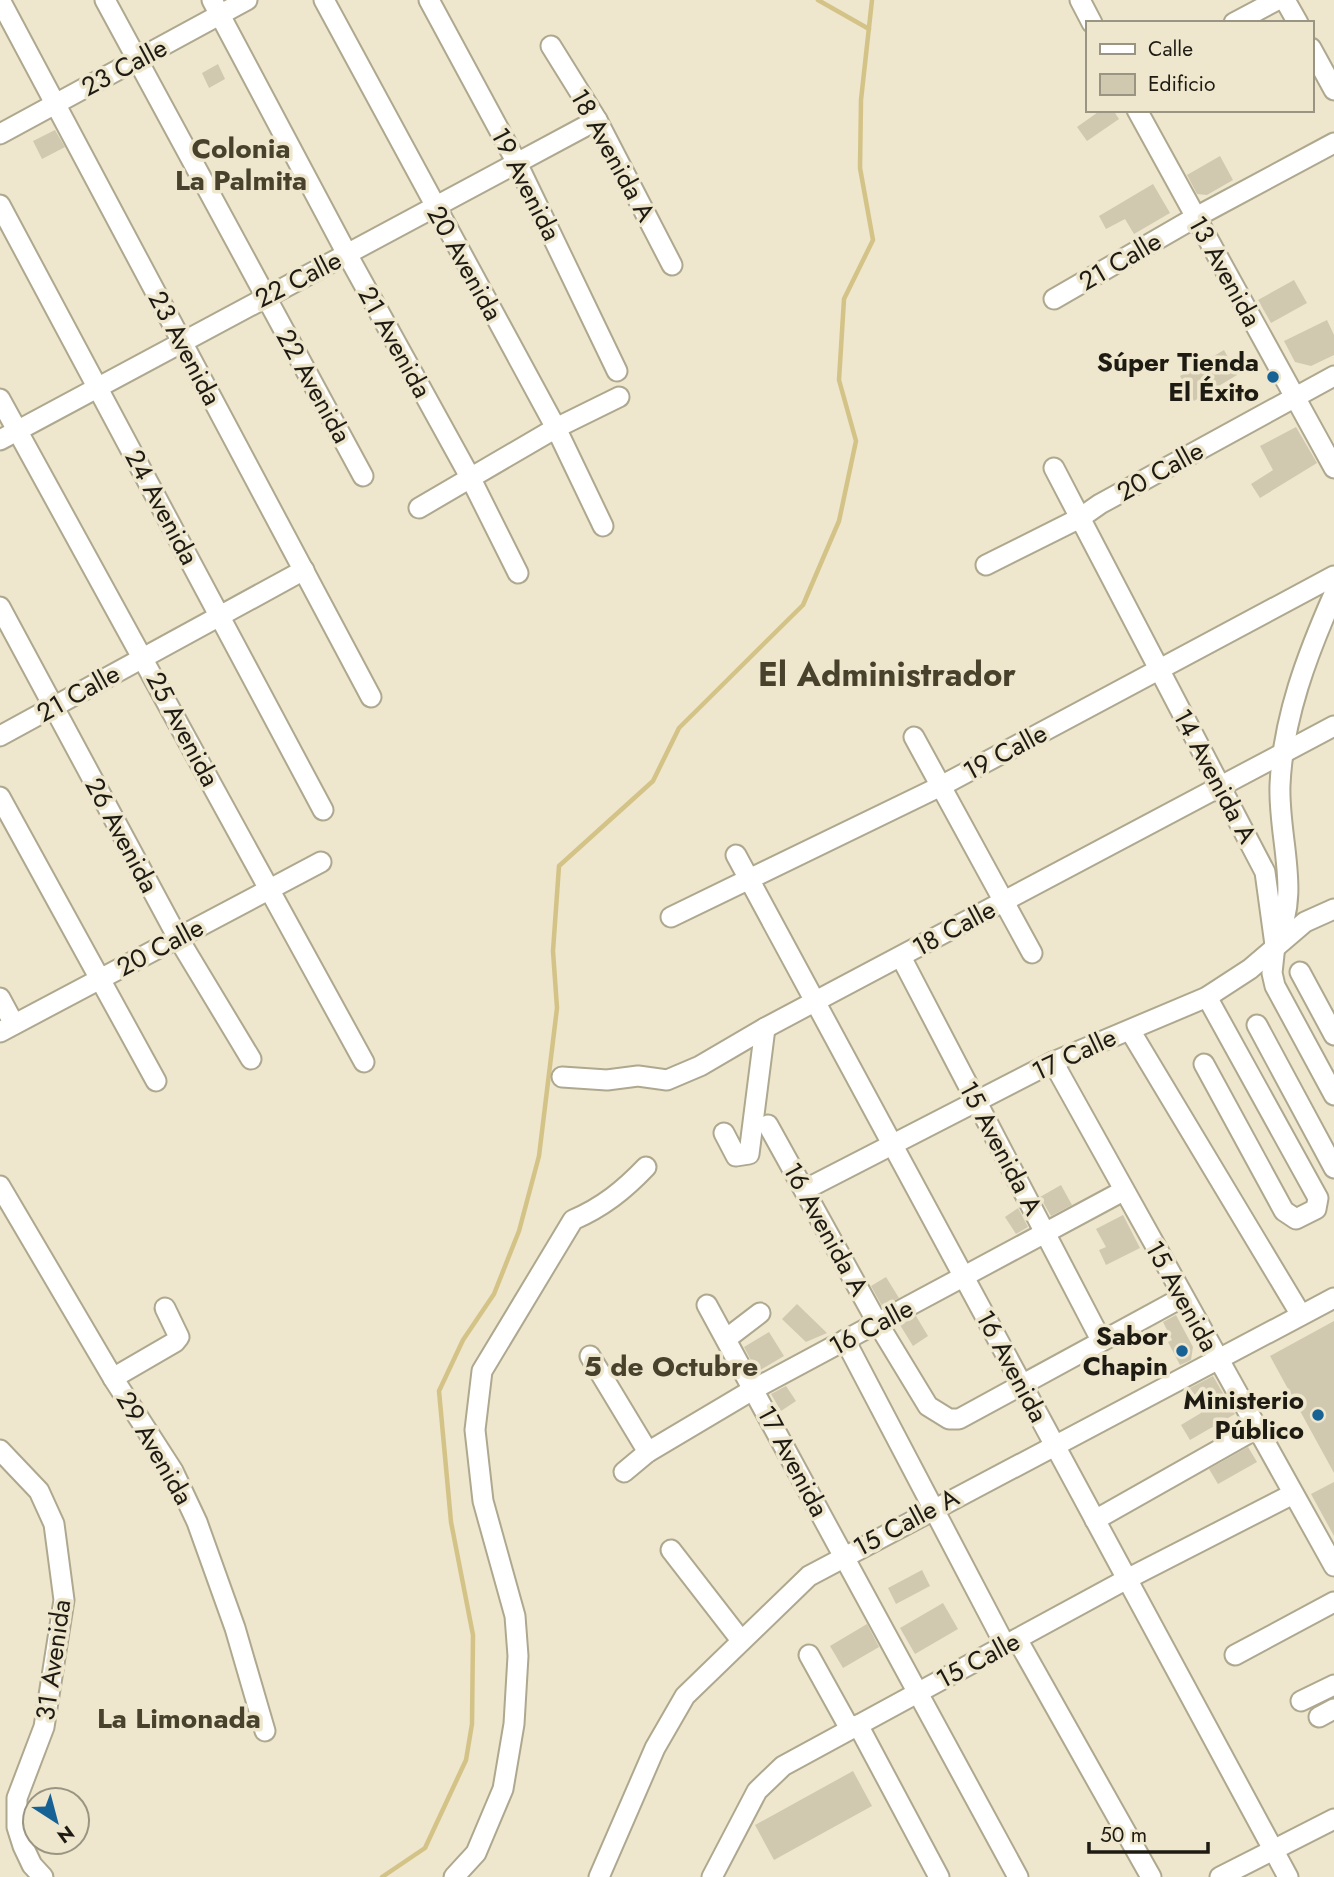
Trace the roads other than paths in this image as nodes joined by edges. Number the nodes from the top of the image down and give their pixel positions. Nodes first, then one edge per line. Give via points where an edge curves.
1 (0, 0) edge
2 (105, 0) edge
3 (247, 0) edge
4 (324, 0) edge
5 (429, 0) edge
6 (1080, 0) edge
7 (1277, 0) edge
8 (1285, 0) edge
9 (216, 7) edge
10 (1091, 21) edge
11 (1238, 21) edge
12 (1297, 21) edge
13 (551, 46) dead end
14 (1313, 52) edge
15 (137, 59) junction
16 (1334, 90) edge
17 (55, 104) junction
18 (1138, 112) edge
19 (597, 120) junction
20 (0, 134) edge
21 (1334, 143) edge
22 (517, 163) junction
23 (0, 205) edge
24 (434, 207) junction
25 (1196, 217) junction
26 (346, 254) junction
27 (672, 265) dead end
28 (264, 296) junction
29 (1054, 299) dead end
30 (181, 341) junction
31 (617, 371) dead end
32 (1334, 376) edge
33 (98, 386) junction
34 (619, 397) dead end
35 (1295, 397) junction
36 (0, 398) edge
37 (556, 428) junction
38 (9, 436) edge
39 (1054, 468) dead end
40 (1334, 468) edge
41 (363, 476) dead end
42 (470, 477) junction
43 (419, 508) dead end
44 (1080, 518) junction
45 (603, 526) dead end
46 (986, 565) dead end
47 (303, 570) junction
48 (518, 573) dead end
49 (1334, 576) edge
50 (1334, 594) edge
51 (0, 607) edge
52 (219, 616) junction
53 (144, 657) junction
54 (1159, 671) junction
55 (371, 696) dead end
56 (53, 707) junction
57 (1334, 726) edge
58 (0, 736) edge
59 (914, 737) dead end
60 (1283, 754) junction
61 (941, 786) junction
62 (1221, 787) junction
63 (0, 797) edge
64 (323, 810) dead end
65 (736, 855) dead end
66 (321, 863) dead end
67 (750, 879) junction
68 (270, 889) junction
69 (1004, 902) junction
70 (1334, 909) edge
71 (671, 917) dead end
72 (178, 938) junction
73 (1275, 948) junction
74 (1032, 953) dead end
75 (901, 957) junction
76 (1300, 972) dead end
77 (100, 979) junction
78 (1208, 997) junction
79 (0, 998) edge
80 (816, 1001) junction
81 (1257, 1025) dead end
82 (7, 1028) edge
83 (765, 1028) junction
84 (1334, 1035) edge
85 (1134, 1037) dead end
86 (251, 1059) dead end
87 (364, 1062) dead end
88 (1053, 1062) junction
89 (1204, 1065) dead end
90 (562, 1077) dead end
91 (156, 1081) dead end
92 (1334, 1095) edge
93 (977, 1102) junction
94 (768, 1125) dead end
95 (724, 1133) dead end
96 (893, 1146) junction
97 (646, 1167) dead end
98 (1334, 1169) edge
99 (1310, 1183) junction
100 (0, 1185) edge
101 (806, 1189) junction
102 (1123, 1191) junction
103 (1046, 1233) junction
104 (965, 1278) junction
105 (1183, 1297) junction
106 (1334, 1298) edge
107 (707, 1305) dead end
108 (165, 1308) dead end
109 (760, 1313) dead end
110 (1297, 1317) junction
111 (877, 1322) junction
112 (726, 1339) junction
113 (845, 1340) junction
114 (1101, 1340) junction
115 (590, 1356) dead end
116 (1217, 1358) junction
117 (113, 1378) junction
118 (1022, 1385) junction
119 (754, 1389) junction
120 (1256, 1429) junction
121 (1054, 1444) junction
122 (0, 1450) edge
123 (648, 1452) junction
124 (624, 1472) dead end
125 (1293, 1494) junction
126 (933, 1508) junction
127 (1095, 1520) junction
128 (671, 1550) dead end
129 (844, 1555) junction
130 (1334, 1566) edge
131 (1127, 1579) junction
132 (1334, 1602) edge
133 (740, 1639) junction
134 (1012, 1642) junction
135 (809, 1655) dead end
136 (1235, 1655) dead end
137 (1334, 1685) edge
138 (916, 1693) junction
139 (1301, 1701) dead end
140 (854, 1727) junction
141 (265, 1731) dead end
142 (1334, 1819) edge
143 (1273, 1850) junction
144 (43, 1877) edge
145 (454, 1877) edge
146 (599, 1877) edge
147 (712, 1877) edge
148 (939, 1877) edge
149 (1018, 1877) edge
150 (1151, 1877) edge
151 (1220, 1877) edge
152 (1288, 1877) edge

1 - 17 street, 23 Avenida
2 - 15 street, 22 Avenida
3 - 9 street, 23 Calle
4 - 24 street, 20 Avenida
5 - 22 street, 19 Avenida
6 - 10 street
7 - 11 street
8 - 12 street
9 - 15 street, 23 Calle
9 - 26 street, 21 Avenida
13 - 19 street, 18 Avenida A
14 - 16 street
15 - 17 street, 23 Calle
15 - 28 street, 22 Avenida
17 - 20 street, 23 Calle
17 - 30 street, 23 Avenida
18 - 25 street, 13 Avenida
19 - 22 street, 22 Calle
19 - 27 street, 18 Avenida A
21 - 25 street, 21 Calle
22 - 24 street, 22 Calle
22 - 31 street, 19 Avenida
23 - 33 street, 24 Avenida
24 - 26 street, 22 Calle
24 - 37 street, 20 Avenida
25 - 29 street, 21 Calle
25 - 35 street, 13 Avenida
26 - 28 street, 22 Calle
26 - 42 street, 21 Avenida
28 - 30 street, 22 Calle
28 - 41 street, 22 Avenida
30 - 33 street, 22 Calle
30 - 47 street, 23 Avenida
32 - 35 street, 20 Calle
33 - 38 street, 22 Calle
33 - 52 street, 24 Avenida
34 - 37 street
35 - 40 street, 13 Avenida
35 - 44 street, 20 Calle
36 - 38 street, 25 Avenida
37 - 42 street
37 - 45 street, 20 Avenida
38 - 53 street, 25 Avenida
39 - 44 street, 14 Avenida A
42 - 43 street
42 - 48 street, 21 Avenida
44 - 46 street, 20 Calle
44 - 54 street, 14 Avenida A
47 - 52 street, 21 Calle
47 - 55 street, 23 Avenida
49 - 54 street, 19 Calle
50 - 60 street via 1295,696
51 - 56 street, 26 Avenida
52 - 53 street, 21 Calle
52 - 64 street, 24 Avenida
53 - 56 street, 21 Calle
53 - 68 street, 25 Avenida
54 - 61 street, 19 Calle
54 - 62 street, 14 Avenida A
56 - 58 street, 21 Calle
56 - 72 street, 26 Avenida
57 - 60 street, 18 Calle
59 - 61 street
60 - 62 street, 18 Calle
60 - 73 street via 1281,821 1289,903
61 - 67 street, 19 Calle
61 - 69 street
62 - 69 street, 18 Calle
62 - 73 street, 14 Avenida A via 1265,872
63 - 77 street
65 - 67 street, 16 Avenida
66 - 68 street, 20 Calle
67 - 71 street, 19 Calle
67 - 80 street, 16 Avenida
68 - 72 street, 20 Calle
68 - 87 street, 25 Avenida
69 - 74 street
69 - 75 street, 18 Calle
70 - 73 street, 17 Calle via 1306,922
72 - 77 street, 20 Calle
72 - 86 street, 26 Avenida
73 - 78 street, 17 Calle
73 - 92 street, 14 Avenida A via 1275,986
75 - 80 street, 18 Calle
75 - 93 street, 15 Avenida A
76 - 84 street
77 - 82 street, 20 Calle
77 - 91 street
78 - 88 street, 17 Calle
78 - 99 street
79 - 82 street
80 - 83 street, 18 Calle
80 - 96 street, 16 Avenida
81 - 98 street
83 - 90 street, 18 Calle via 667,1080
83 - 95 street, 16 Avenida A via 749,1154 736,1156
85 - 110 street
88 - 93 street, 17 Calle
88 - 102 street, 15 Avenida
89 - 99 street via 1290,1217 1296,1219 1316,1209 1319,1203
93 - 96 street, 17 Calle
93 - 103 street, 15 Avenida A
94 - 101 street, 16 Avenida A
96 - 101 street, 17 Calle
96 - 104 street, 16 Avenida
97 - 145 street via 623,1191 573,1220 482,1371 475,1430 484,1501 515,1616 518,1656 514,1724 503,1789 476,1853
98 - 99 street
100 - 117 street, 29 Avenida
101 - 111 street, 16 Avenida A
102 - 103 street, 16 Calle
102 - 105 street, 15 Avenida
103 - 104 street, 16 Calle
103 - 114 street, 15 Avenida A
104 - 111 street, 16 Calle
104 - 118 street, 16 Avenida
105 - 114 street
105 - 116 street, 15 Avenida
106 - 110 street, 15 Calle A
107 - 112 street, 17 Avenida
108 - 117 street via 179,1337
109 - 112 street
110 - 116 street, 15 Calle A
111 - 113 street, 16 Calle
111 - 118 street, 16 Avenida A via 928,1406 949,1419 960,1419
112 - 119 street, 17 Avenida
113 - 119 street, 16 Calle
113 - 126 street
114 - 118 street
115 - 123 street
116 - 120 street, 15 Avenida
116 - 121 street, 15 Calle A
117 - 141 street, 29 Avenida via 167,1460 197,1522
118 - 121 street, 16 Avenida
119 - 123 street, 16 Calle
119 - 129 street, 17 Avenida
120 - 125 street, 15 Avenida
120 - 127 street
121 - 126 street, 15 Calle A
121 - 127 street, 16 Avenida
122 - 144 street, 31 Avenida via 39,1490 54,1524 64,1600 44,1727 17,1798 17,1827 23,1846
123 - 124 street, 16 Calle
125 - 130 street, 15 Avenida
125 - 131 street, 15 Calle
126 - 129 street, 15 Calle A
126 - 134 street
127 - 131 street, 16 Avenida
128 - 133 street
129 - 133 street, 15 Calle A via 809,1576
129 - 138 street, 17 Avenida
131 - 134 street, 15 Calle
131 - 143 street, 16 Avenida
132 - 136 street
133 - 146 street, 15 Calle A via 670,1718
134 - 138 street, 15 Calle
134 - 150 street
135 - 140 street
137 - 139 street
138 - 140 street, 15 Calle
138 - 149 street, 17 Avenida
140 - 147 street, 15 Calle via 768,1777
140 - 148 street
142 - 143 street
143 - 151 street
143 - 152 street, 16 Avenida

